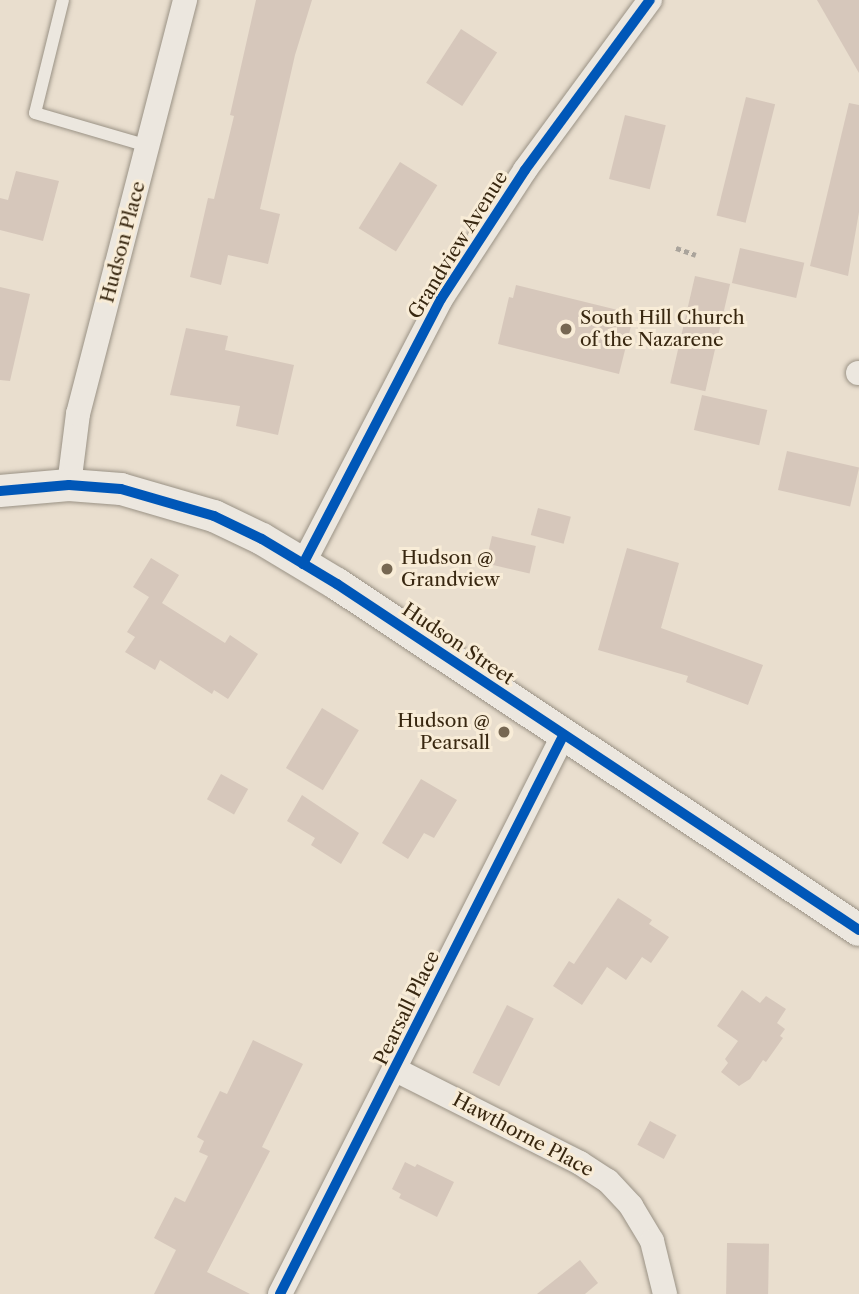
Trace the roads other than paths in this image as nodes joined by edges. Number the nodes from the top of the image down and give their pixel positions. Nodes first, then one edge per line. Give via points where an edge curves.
1 (63, 0) edge
2 (185, 0) edge
3 (650, 0) edge
4 (148, 146) junction
5 (69, 485) junction
6 (0, 491) edge
7 (303, 564) junction
8 (563, 736) junction
9 (859, 930) edge
10 (396, 1070) junction
11 (280, 1294) edge
12 (665, 1294) edge

1 - 4 lane via 34,113
2 - 4 street, Hudson Place
3 - 7 street, Grandview Avenue via 525,170 441,299
4 - 5 street, Hudson Place via 78,414
5 - 6 street, Hudson Street
5 - 7 street, Hudson Street via 121,489 174,502 214,516
7 - 8 street, Hudson Street
8 - 9 street, Hudson Street
8 - 10 street, Pearsall Place
10 - 11 street, Pearsall Place
10 - 12 street, Hawthorne Place via 608,1181 631,1206 652,1241

